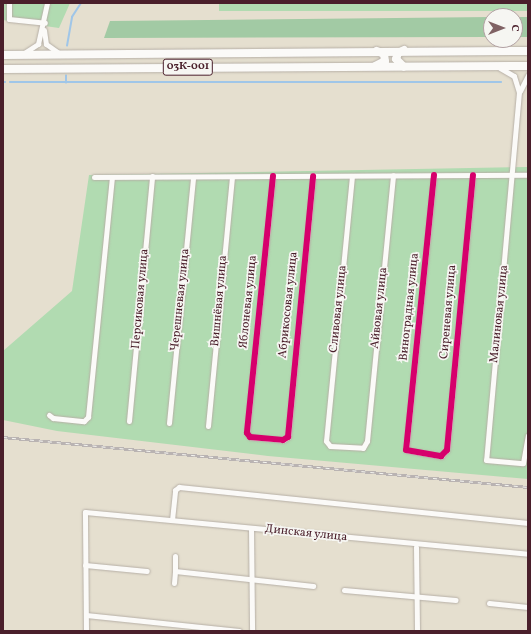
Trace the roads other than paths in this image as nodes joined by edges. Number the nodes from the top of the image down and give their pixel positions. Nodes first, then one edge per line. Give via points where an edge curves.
1 (47, 3) edge
2 (9, 4) edge
3 (44, 26) junction
4 (372, 50) junction
5 (405, 50) junction
6 (528, 51) edge
7 (71, 55) junction
8 (3, 56) edge
9 (13, 56) junction
10 (497, 66) junction
11 (528, 66) edge
12 (372, 67) junction
13 (404, 67) junction
14 (3, 69) edge
15 (528, 74) edge
16 (519, 92) junction
17 (393, 175) junction
18 (434, 175) junction
19 (473, 175) junction
20 (514, 175) junction
21 (528, 175) edge
22 (152, 176) junction
23 (193, 176) junction
24 (232, 176) junction
25 (273, 176) junction
26 (313, 176) junction
27 (352, 176) junction
28 (94, 177) dead end
29 (112, 177) junction
30 (49, 414) dead end
31 (130, 421) dead end
32 (169, 423) dead end
33 (208, 426) dead end
34 (247, 431) joint
35 (528, 435) edge
36 (407, 440) joint
37 (326, 442) joint
38 (172, 520) junction
39 (528, 523) edge
40 (251, 528) junction
41 (416, 546) junction
42 (528, 554) edge
43 (175, 556) dead end
44 (85, 565) junction
45 (147, 571) dead end
46 (175, 571) junction
47 (252, 580) junction
48 (174, 583) dead end
49 (313, 586) dead end
50 (344, 590) dead end
51 (416, 596) junction
52 (456, 600) dead end
53 (489, 603) dead end
54 (528, 607) edge
55 (86, 615) junction
56 (86, 631) edge
57 (239, 631) edge
58 (252, 631) edge
59 (417, 631) edge

1 - 3 street
2 - 3 street via 9,19
3 - 7 street via 50,49
3 - 9 street via 34,48
4 - 5 main road, 03К-001
4 - 7 main road, 03К-001
4 - 12 main road via 382,52 385,58 383,63
5 - 6 main road, 03К-001
5 - 13 main road via 398,52 396,59
7 - 9 main road, 03К-001
8 - 9 main road, 03К-001
10 - 11 main road, 03К-001
10 - 13 main road, 03К-001
10 - 16 street via 514,76
12 - 13 main road, 03К-001
12 - 14 main road, 03К-001
15 - 16 street
16 - 20 street, Малиновая улица
17 - 18 street
17 - 27 street
17 - 37 street, Айвовая улица via 367,441 364,448 330,446
18 - 19 street
18 - 36 street, Виноградная улица
19 - 20 street
19 - 36 street, Сиреневая улица via 448,450 441,456 410,453 406,450
20 - 21 street
20 - 35 street, Малиновая улица via 486,460 520,464 526,458
22 - 23 street
22 - 29 street
22 - 31 street, Персиковая улица
23 - 24 street
23 - 32 street, Черешневая улица
24 - 25 street
24 - 33 street, Вишнёвая улица
25 - 26 street
25 - 34 street, Яблоневая улица
26 - 27 street
26 - 34 street, Абрикосовая улица via 288,437 283,440 250,437
27 - 37 street, Сливовая улица
28 - 29 street
29 - 30 street via 88,415 84,421 53,418
38 - 39 street via 175,490 179,486
38 - 40 street, Динская улица
38 - 44 street, Динская улица via 85,512
40 - 41 street, Динская улица
40 - 47 street
41 - 42 street, Динская улица
41 - 51 street
43 - 46 street
44 - 45 street
44 - 55 street
46 - 47 street
46 - 48 street
47 - 49 street
47 - 58 street
50 - 51 street
51 - 52 street
51 - 59 street
53 - 54 street
55 - 56 street
55 - 57 street

